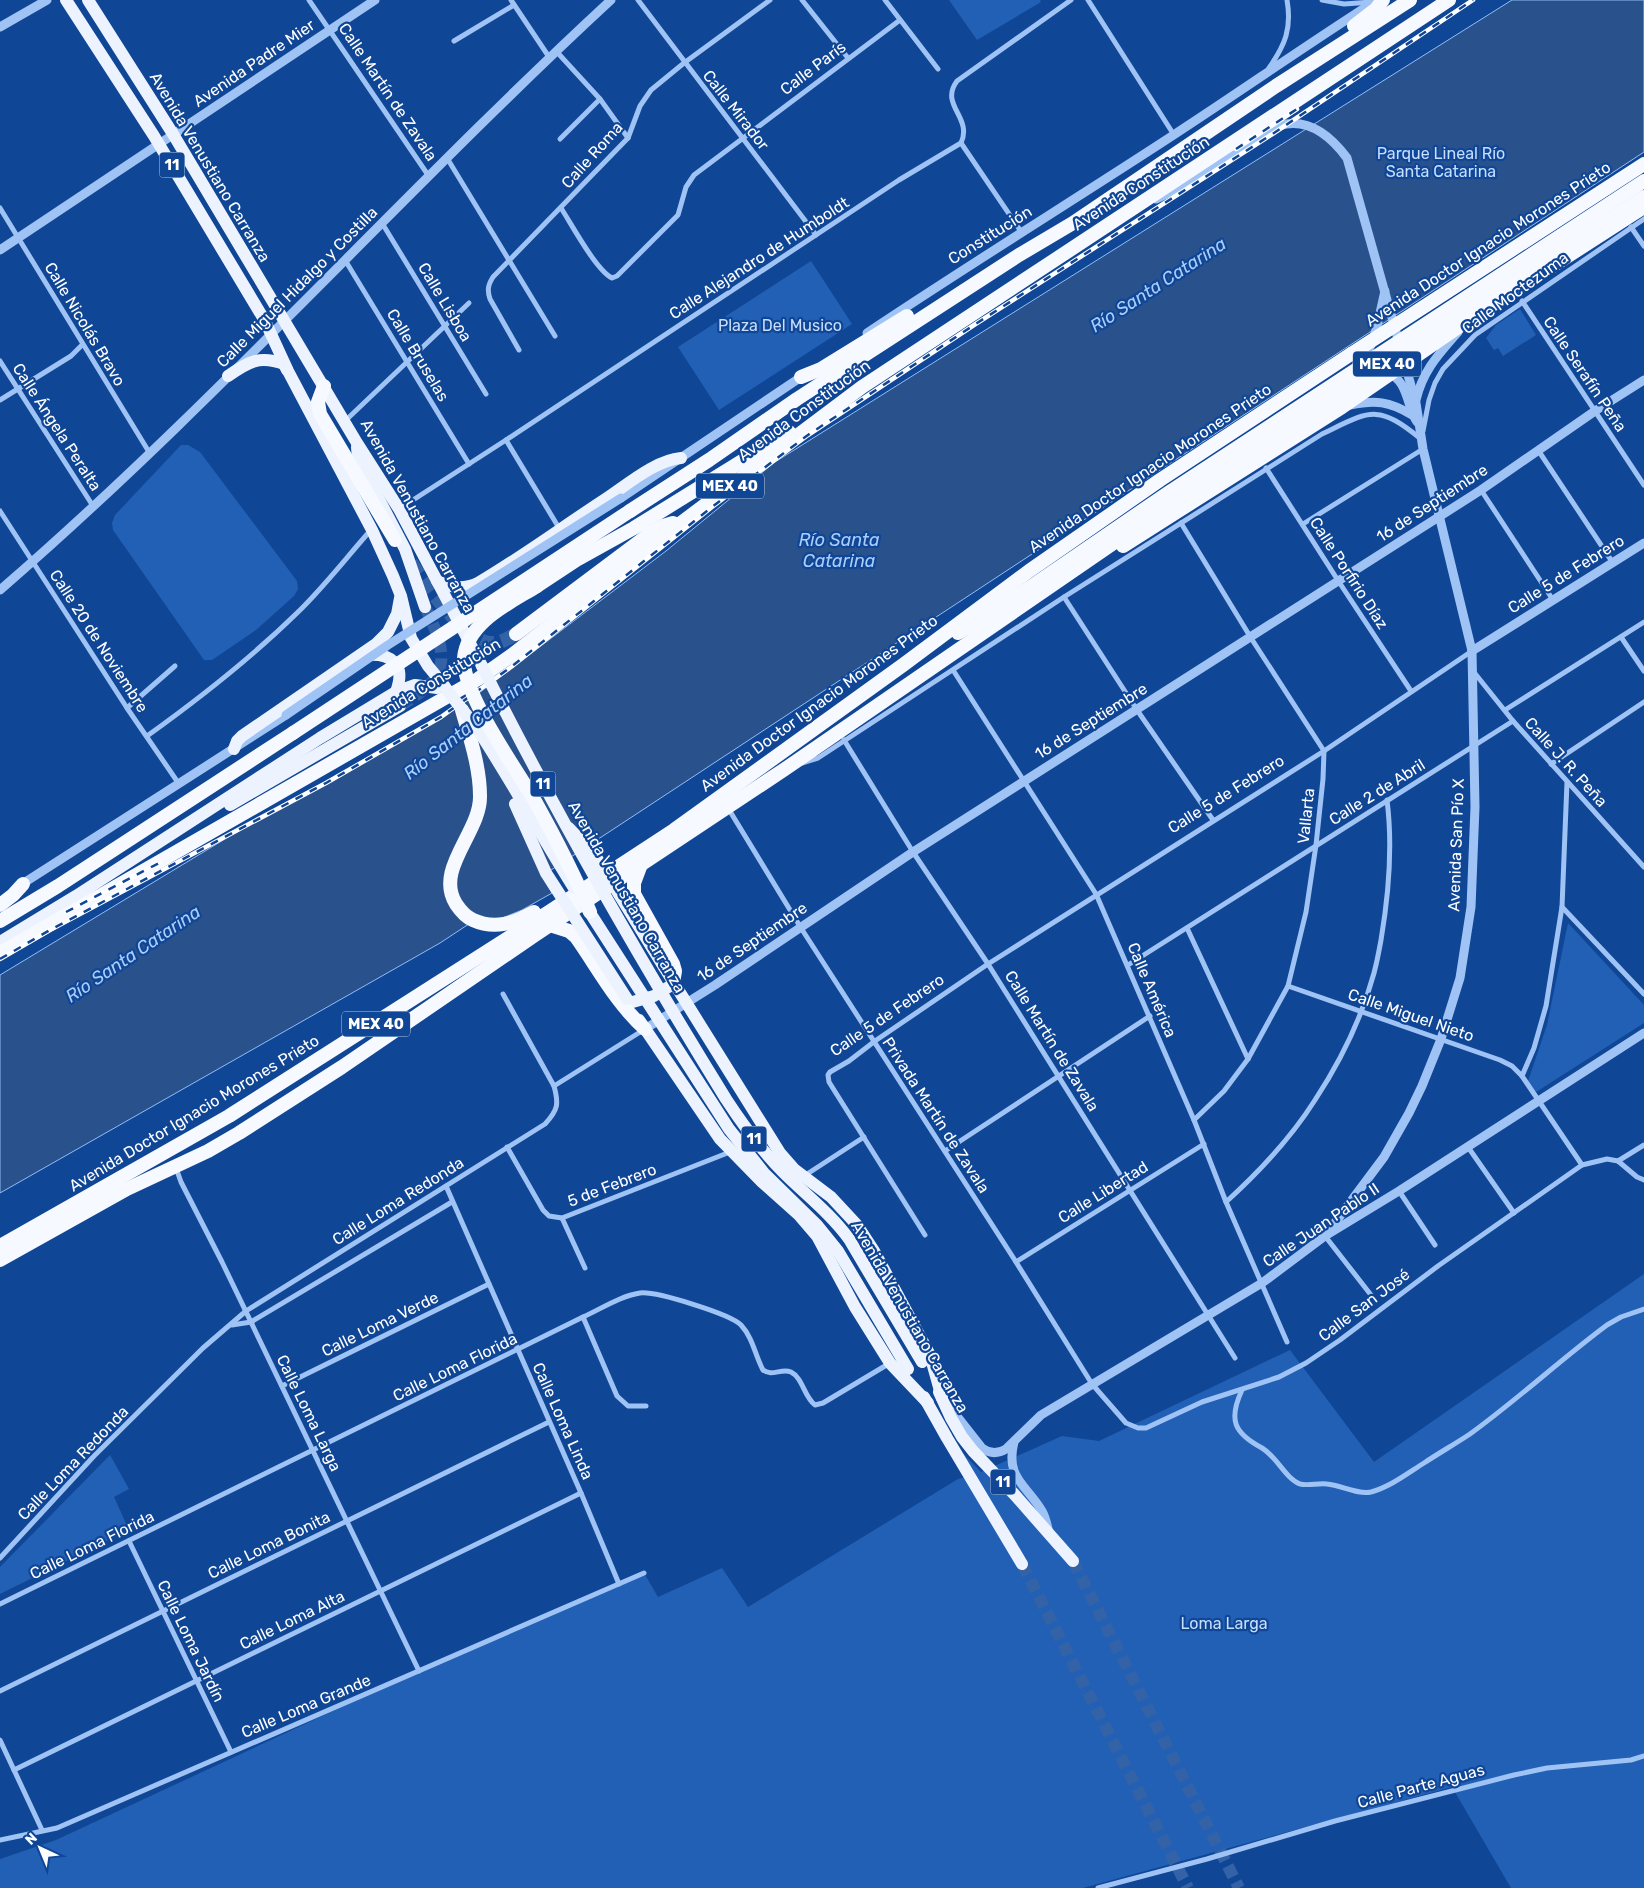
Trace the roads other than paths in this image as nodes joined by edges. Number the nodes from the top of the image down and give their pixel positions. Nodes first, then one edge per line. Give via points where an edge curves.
1 (47, 0) edge
2 (66, 0) edge
3 (88, 0) edge
4 (309, 0) edge
5 (375, 0) edge
6 (611, 0) edge
7 (638, 0) edge
8 (770, 0) edge
9 (802, 0) edge
10 (885, 0) edge
11 (1070, 0) edge
12 (1088, 0) edge
13 (1287, 0) edge
14 (1322, 0) edge
15 (1410, 0) edge
16 (1449, 0) edge
17 (1378, 1) edge
18 (512, 2) edge
19 (900, 20) junction
20 (0, 28) edge
21 (330, 29) junction
22 (454, 41) dead end
23 (552, 54) junction
24 (848, 58) junction
25 (684, 63) junction
26 (938, 69) dead end
27 (1263, 77) junction
28 (1276, 86) junction
29 (600, 99) junction
30 (173, 134) junction
31 (1174, 135) junction
32 (742, 137) junction
33 (628, 138) junction
34 (560, 139) dead end
35 (960, 143) junction
36 (159, 144) junction
37 (447, 158) junction
38 (1644, 164) edge
39 (428, 174) junction
40 (1644, 181) edge
41 (1644, 197) edge
42 (1140, 204) junction
43 (1644, 207) edge
44 (0, 208) edge
45 (561, 208) junction
46 (1644, 219) edge
47 (382, 223) junction
48 (1073, 223) junction
49 (1632, 227) junction
50 (1022, 233) junction
51 (816, 235) junction
52 (19, 236) junction
53 (1644, 246) edge
54 (0, 250) edge
55 (510, 258) junction
56 (345, 260) junction
57 (1385, 290) junction
58 (1522, 301) junction
59 (468, 303) dead end
60 (1438, 317) junction
61 (284, 321) junction
62 (1467, 322) junction
63 (445, 326) junction
64 (271, 334) junction
65 (555, 336) dead end
66 (1399, 343) junction
67 (82, 345) junction
68 (519, 350) dead end
69 (1419, 355) junction
70 (0, 361) edge
71 (408, 362) junction
72 (1405, 364) junction
73 (288, 371) junction
74 (1391, 374) junction
75 (228, 376) junction
76 (1348, 376) junction
77 (801, 377) junction
78 (1644, 380) edge
79 (324, 386) junction
80 (862, 387) junction
81 (17, 388) junction
82 (486, 394) dead end
83 (0, 400) edge
84 (1416, 403) junction
85 (1342, 407) junction
86 (1595, 411) junction
87 (1412, 415) junction
88 (345, 421) junction
89 (1418, 425) junction
90 (506, 440) junction
91 (357, 443) junction
92 (1422, 444) junction
93 (1538, 450) junction
94 (150, 452) junction
95 (681, 458) junction
96 (709, 460) junction
97 (469, 464) junction
98 (1266, 468) junction
99 (1644, 485) edge
100 (1481, 490) junction
101 (92, 506) junction
102 (399, 509) junction
103 (0, 511) edge
104 (1440, 516) junction
105 (681, 523) junction
106 (1181, 524) junction
107 (1303, 524) junction
108 (559, 529) junction
109 (372, 530) junction
110 (395, 540) dead end
111 (1644, 543) edge
112 (580, 558) junction
113 (33, 562) junction
114 (1613, 563) junction
115 (1064, 579) junction
116 (437, 580) junction
117 (1339, 582) junction
118 (0, 590) edge
119 (401, 596) junction
120 (1064, 597) junction
121 (1553, 600) junction
122 (425, 607) tunnel mouth
123 (1644, 622) edge
124 (516, 634) tunnel mouth
125 (1621, 637) junction
126 (1251, 638) junction
127 (1472, 651) junction
128 (361, 656) junction
129 (903, 665) junction
130 (175, 666) dead end
131 (953, 670) junction
132 (1473, 671) junction
133 (1644, 671) edge
134 (440, 686) junction
135 (1412, 691) junction
136 (396, 692) junction
137 (1644, 702) edge
138 (400, 706) tunnel mouth
139 (459, 706) junction
140 (127, 708) junction
141 (1137, 710) junction
142 (1505, 710) junction
143 (1513, 721) junction
144 (147, 736) junction
145 (844, 740) junction
146 (1473, 747) junction
147 (234, 749) junction
148 (1324, 750) junction
149 (1551, 764) junction
150 (785, 769) junction
151 (506, 775) junction
152 (1025, 781) junction
153 (740, 782) junction
154 (1566, 782) junction
155 (179, 784) junction
156 (1387, 800) junction
157 (727, 808) junction
158 (1213, 820) junction
159 (567, 826) junction
160 (160, 842) junction
161 (1316, 845) junction
162 (913, 852) junction
163 (640, 867) junction
164 (1644, 867) edge
165 (23, 884) junction
166 (1096, 894) junction
167 (0, 897) edge
168 (0, 905) edge
169 (1562, 907) junction
170 (590, 912) junction
171 (0, 921) edge
172 (550, 926) junction
173 (801, 928) junction
174 (1187, 928) junction
175 (0, 942) edge
176 (0, 953) edge
177 (988, 964) junction
178 (1128, 965) junction
179 (673, 983) junction
180 (1288, 986) junction
181 (503, 994) dead end
182 (1644, 994) edge
183 (628, 1001) junction
184 (686, 1004) junction
185 (1361, 1011) junction
186 (1150, 1016) junction
187 (645, 1029) junction
188 (1644, 1033) edge
189 (707, 1036) junction
190 (1441, 1039) junction
191 (875, 1041) junction
192 (662, 1054) junction
193 (1248, 1059) junction
194 (1522, 1076) junction
195 (1059, 1077) junction
196 (554, 1086) junction
197 (1538, 1101) junction
198 (1194, 1120) junction
199 (864, 1138) junction
200 (1204, 1144) junction
201 (1644, 1145) edge
202 (507, 1147) junction
203 (1468, 1147) junction
204 (944, 1150) junction
205 (731, 1152) junction
206 (1618, 1161) junction
207 (1582, 1165) junction
208 (175, 1166) junction
209 (803, 1176) junction
210 (1644, 1180) edge
211 (446, 1186) junction
212 (1131, 1190) junction
213 (1399, 1191) junction
214 (452, 1202) junction
215 (1226, 1202) junction
216 (1514, 1213) junction
217 (562, 1218) junction
218 (856, 1225) junction
219 (925, 1235) dead end
220 (1325, 1236) junction
221 (822, 1244) junction
222 (1435, 1245) dead end
223 (0, 1246) edge
224 (0, 1260) edge
225 (1016, 1262) junction
226 (585, 1268) dead end
227 (1262, 1283) junction
228 (489, 1284) junction
229 (1370, 1295) dead end
230 (1644, 1309) edge
231 (246, 1311) junction
232 (1207, 1315) junction
233 (583, 1317) junction
234 (251, 1322) junction
235 (231, 1325) junction
236 (1287, 1342) dead end
237 (517, 1350) junction
238 (1235, 1358) dead end
239 (890, 1363) junction
240 (1092, 1384) junction
241 (282, 1386) junction
242 (1242, 1390) junction
243 (942, 1398) junction
244 (928, 1403) junction
245 (646, 1406) dead end
246 (548, 1422) junction
247 (1015, 1441) junction
248 (313, 1451) junction
249 (581, 1493) junction
250 (347, 1521) junction
251 (1050, 1533) junction
252 (129, 1541) junction
253 (0, 1558) edge
254 (1073, 1562) tunnel mouth
255 (1022, 1564) tunnel mouth
256 (644, 1573) dead end
257 (618, 1584) junction
258 (381, 1591) junction
259 (0, 1604) edge
260 (163, 1611) junction
261 (419, 1671) junction
262 (196, 1681) junction
263 (0, 1691) edge
264 (0, 1741) edge
265 (231, 1752) junction
266 (1644, 1756) edge
267 (14, 1770) junction
268 (42, 1830) junction
269 (0, 1840) edge
270 (1098, 1888) edge

1 - 20 street
2 - 36 main road, Avenida Venustiano Carranza / 11
3 - 30 main road, Avenida Venustiano Carranza / 11
4 - 21 street, Calle Martín de Zavala
5 - 21 street, Avenida Padre Mier
6 - 23 street, Calle Miguel Hidalgo y Costilla
7 - 25 street, Calle Mirador
8 - 25 street, Calle Roma
9 - 24 street
10 - 19 street
11 - 35 street via 952,87 952,102 964,124
12 - 31 street
13 - 27 street via 1289,19 1284,45
14 - 17 street via 1344,4
15 - 28 highway, Avenida Constitución / MEX 40
16 - 42 highway, Avenida Constitución / MEX 40
17 - 27 street, Constitución
17 - 28 highway via 1367,16
18 - 22 street
18 - 23 street
19 - 24 street, Calle París
19 - 26 street
21 - 30 street, Avenida Padre Mier
21 - 39 street, Calle Martín de Zavala
23 - 29 street
23 - 37 street, Calle Miguel Hidalgo y Costilla
24 - 32 street, Calle París
25 - 32 street, Calle Mirador
25 - 33 street, Calle Roma via 645,97
27 - 31 street, Constitución
28 - 48 highway, Avenida Constitución / MEX 40
29 - 33 street
29 - 34 street
30 - 36 street, Avenida Padre Mier
30 - 61 main road, Avenida Venustiano Carranza / 11
31 - 50 street, Constitución
32 - 45 street, Calle París via 694,175 686,187 678,215 612,278 598,265
32 - 51 street, Calle Mirador
33 - 45 street, Calle Roma
35 - 50 street
35 - 51 street, Calle Alejandro de Humboldt
36 - 52 street, Avenida Padre Mier
36 - 64 main road, Avenida Venustiano Carranza / 11
37 - 39 street, Calle Miguel Hidalgo y Costilla
37 - 55 street, Calle Martín de Zavala
38 - 129 highway, Avenida Doctor Ignacio Morones Prieto / MEX 40, bridge via 1160,480 1022,576
39 - 47 street, Calle Miguel Hidalgo y Costilla
40 - 60 highway, MEX 40
41 - 115 highway, Avenida Doctor Ignacio Morones Prieto / MEX 40, bridge via 1131,531
42 - 57 street, Avenida San Pío X via 1187,183 1278,126 1298,124 1320,131 1330,137 1347,158
42 - 80 highway, Avenida Constitución / MEX 40
43 - 62 highway, MEX 40
44 - 52 street, Calle Nicolás Bravo
45 - 55 street, Calle Roma
46 - 49 street, Calle Moctezuma
47 - 56 street, Calle Miguel Hidalgo y Costilla
47 - 63 street, Calle Lisboa
48 - 77 highway via 1016,249 821,369
48 - 96 highway, Avenida Constitución / MEX 40 via 814,388
49 - 53 street
49 - 58 street, Calle Moctezuma
50 - 77 street, Constitución
51 - 90 street, Calle Alejandro de Humboldt
52 - 54 street, Avenida Padre Mier
52 - 67 street, Calle Nicolás Bravo
55 - 65 street, Calle Martín de Zavala
55 - 68 street, Calle Roma via 497,271 488,292
56 - 61 street, Calle Miguel Hidalgo y Costilla
56 - 71 street, Calle Bruselas
57 - 66 street, Avenida San Pío X
57 - 76 street, bridge via 1366,354 1362,363
58 - 86 street, Calle Serafín Peña
58 - 92 street, Calle Moctezuma via 1475,335 1443,369 1429,400
59 - 63 street
60 - 66 highway, MEX 40
60 - 69 highway via 1428,331
61 - 64 street, Calle Miguel Hidalgo y Costilla
61 - 79 main road, Avenida Venustiano Carranza / 11
62 - 69 highway, MEX 40
62 - 84 street via 1425,372
63 - 71 street
63 - 82 street, Calle Lisboa
64 - 73 main road, Avenida Venustiano Carranza / 11
64 - 75 street, Calle Miguel Hidalgo y Costilla
66 - 72 street, Avenida San Pío X
66 - 76 highway, MEX 40
67 - 81 street via 71,356
67 - 94 street, Calle Nicolás Bravo
69 - 72 highway, MEX 40
70 - 81 street, Calle Ángela Peralta
71 - 88 street
71 - 97 street, Calle Bruselas
72 - 74 highway, MEX 40
72 - 84 street, Avenida San Pío X
73 - 75 main road via 284,364 264,360 244,365
73 - 109 main road, Avenida Venustiano Carranza / 11
74 - 76 street via 1367,371
74 - 85 highway, MEX 40
74 - 87 street, Avenida San Pío X via 1402,386
75 - 94 street, Calle Miguel Hidalgo y Costilla
76 - 129 highway, MEX 40 via 994,612
77 - 95 street, Constitución
78 - 86 street, 16 de Septiembre
79 - 88 main road, Avenida Venustiano Carranza / 11
79 - 110 highway via 318,402 320,414
80 - 105 highway, Avenida Constitución / MEX 40
80 - 112 highway
81 - 83 street
81 - 101 street, Calle Ángela Peralta
84 - 89 street, Avenida San Pío X
85 - 87 street via 1377,402 1396,406
85 - 115 highway, MEX 40 via 1134,540
86 - 93 street, 16 de Septiembre
86 - 99 street, Calle Serafín Peña
87 - 89 street, Avenida San Pío X
88 - 91 main road, Avenida Venustiano Carranza / 11
89 - 92 street, Avenida San Pío X
90 - 97 street, Calle Alejandro de Humboldt
90 - 108 street
91 - 102 main road, Avenida Venustiano Carranza / 11
91 - 122 main road via 358,459 405,549
92 - 98 street via 1394,418 1368,415 1322,434
92 - 104 street, Avenida San Pío X
92 - 107 street
93 - 100 street, 16 de Septiembre
93 - 114 street
94 - 101 street, Calle Miguel Hidalgo y Costilla
95 - 108 main road via 664,462
95 - 147 street, Constitución, bridge via 388,645
96 - 112 highway via 679,489
96 - 171 highway, Avenida Constitución / MEX 40, bridge
97 - 102 street, Calle Alejandro de Humboldt
98 - 106 street
98 - 107 street, Calle Porfirio Díaz
100 - 104 street, 16 de Septiembre
100 - 121 street
101 - 113 street, Calle Miguel Hidalgo y Costilla
102 - 116 main road, Avenida Venustiano Carranza / 11
103 - 113 street, Calle 20 de Noviembre
104 - 117 street, 16 de Septiembre
104 - 127 street, Avenida San Pío X
105 - 124 highway via 663,526 648,535
105 - 176 highway, Avenida Constitución / MEX 40 via 478,679
106 - 120 street
106 - 126 street
107 - 117 street, Calle Porfirio Díaz
108 - 116 main road via 472,586 457,588
109 - 119 main road, Avenida Venustiano Carranza / 11
109 - 144 street via 299,612 258,650 203,696
111 - 114 street, Calle 5 de Febrero
112 - 170 highway, bridge via 481,624 466,648 464,659 468,686 561,850
113 - 118 street, Calle Miguel Hidalgo y Costilla
113 - 140 street, Calle 20 de Noviembre
114 - 121 street, Calle 5 de Febrero
115 - 150 highway, Avenida Doctor Ignacio Morones Prieto / MEX 40
116 - 159 main road, Avenida Venustiano Carranza / 11, bridge via 522,747
117 - 126 street, 16 de Septiembre
117 - 135 street, Calle Porfirio Díaz
119 - 128 main road via 388,632
119 - 134 main road, Avenida Venustiano Carranza / 11 via 411,638
120 - 131 street
120 - 141 street
121 - 127 street, Calle 5 de Febrero
123 - 125 street
125 - 133 street
125 - 142 street
126 - 141 street, 16 de Septiembre
126 - 148 street
127 - 132 street, Avenida San Pío X
127 - 135 street, Calle 5 de Febrero
128 - 136 main road via 381,655 392,660 400,671
128 - 147 main road via 242,736
129 - 153 highway, Avenida Doctor Ignacio Morones Prieto / MEX 40
130 - 140 street
131 - 145 street
131 - 152 street, Calle América
132 - 142 street, Calle J. R. Peña
132 - 146 street, Avenida San Pío X
134 - 136 main road, Avenida Constitución via 415,685
134 - 139 main road, Avenida Venustiano Carranza / 11, bridge
135 - 148 street, Calle 5 de Febrero
136 - 160 main road, Avenida Constitución
137 - 149 street
138 - 160 main road via 250,795
139 - 151 main road, Avenida Venustiano Carranza / 11, bridge
139 - 153 highway via 476,766 481,798 455,862 450,888 460,910 470,919 487,925 515,922 540,908
140 - 144 street, Calle 20 de Noviembre
141 - 152 street, 16 de Septiembre
141 - 158 street
142 - 143 street, Calle J. R. Peña
143 - 146 street, Calle 2 de Abril
143 - 149 street, Calle J. R. Peña
144 - 155 street, Calle 20 de Noviembre
145 - 150 street via 818,758
145 - 162 street, Calle Martín de Zavala
146 - 156 street, Calle 2 de Abril
146 - 190 street, Avenida San Pío X via 1475,807 1471,907 1460,978
147 - 155 street
148 - 158 street, Calle 5 de Febrero
148 - 161 street, Vallarta
149 - 154 street, Calle J. R. Peña
150 - 157 highway, Avenida Doctor Ignacio Morones Prieto / MEX 40
151 - 170 main road, Avenida Venustiano Carranza / 11, bridge
151 - 183 main road, bridge via 539,859
152 - 162 street, 16 de Septiembre
152 - 166 street, Calle América
153 - 223 highway, Avenida Doctor Ignacio Morones Prieto / MEX 40 via 674,830 313,1064 229,1116
154 - 164 street, Calle J. R. Peña
154 - 169 street
155 - 165 street
156 - 161 street, Calle 2 de Abril
156 - 185 street via 1391,832 1387,905 1374,972
157 - 163 highway, Avenida Doctor Ignacio Morones Prieto / MEX 40
157 - 173 street, Privada Martín de Zavala
158 - 166 street, Calle 5 de Febrero
159 - 179 main road, bridge via 596,857
159 - 243 main road, Avenida Venustiano Carranza / 11, bridge via 741,1122 766,1154 844,1231
160 - 175 main road, Avenida Constitución
161 - 174 street, Calle 2 de Abril
161 - 180 street, Vallarta via 1306,912
162 - 173 street, 16 de Septiembre
162 - 177 street, Calle Martín de Zavala
163 - 172 highway, Avenida Doctor Ignacio Morones Prieto / MEX 40
163 - 179 highway via 634,894 673,964
165 - 167 street
165 - 168 highway
166 - 177 street, Calle 5 de Febrero
166 - 178 street, Calle América
169 - 182 street
169 - 194 street via 1546,1006
170 - 244 main road, Avenida Venustiano Carranza / 11, bridge via 729,1130 764,1173 817,1225 838,1251
172 - 187 highway via 569,931 576,937 622,1005
172 - 208 highway, Avenida Doctor Ignacio Morones Prieto / MEX 40 via 247,1128
173 - 184 street, 16 de Septiembre
173 - 191 street, Privada Martín de Zavala
174 - 178 street, Calle 2 de Abril
174 - 193 street
177 - 191 street, Calle 5 de Febrero
177 - 195 street, Calle Martín de Zavala
178 - 186 street, Calle América
179 - 183 main road via 654,996
179 - 184 main road
180 - 185 street, Calle Miguel Nieto
180 - 193 street, Vallarta
181 - 196 street
183 - 187 main road
184 - 187 street, 16 de Septiembre
184 - 189 main road
185 - 190 street, Calle Miguel Nieto
185 - 215 street via 1315,1100 1281,1146
186 - 195 street
186 - 198 street, Calle América
187 - 192 main road
187 - 196 street, 16 de Septiembre
188 - 197 street, Calle Juan Pablo II
189 - 192 main road via 693,1028 678,1030 668,1039
189 - 209 main road via 780,1153
190 - 194 street, Calle Miguel Nieto via 1500,1060
190 - 220 street, Avenida San Pío X via 1409,1113 1384,1157
191 - 199 street, Calle 5 de Febrero via 828,1075
191 - 204 street, Privada Martín de Zavala
192 - 205 main road
193 - 198 street, Vallarta via 1224,1091
194 - 197 street
195 - 204 street
195 - 212 street, Calle Martín de Zavala
196 - 202 street, Calle Loma Redonda via 558,1106 551,1118
197 - 203 street, Calle Juan Pablo II
197 - 207 street
198 - 200 street, Calle América
199 - 209 street
199 - 219 street
200 - 212 street, Calle Libertad
200 - 215 street, Calle América
201 - 206 street
202 - 211 street, Calle Loma Redonda
202 - 217 street, 5 de Febrero via 543,1210 549,1216
203 - 213 street, Calle Juan Pablo II
203 - 216 street
204 - 225 street, Privada Martín de Zavala
205 - 217 street, 5 de Febrero
205 - 221 main road via 799,1215
206 - 207 street, Calle San José via 1607,1158
206 - 210 street
207 - 216 street, Calle San José
208 - 224 highway, Avenida Doctor Ignacio Morones Prieto / MEX 40
208 - 231 street, Calle Loma Larga
209 - 218 main road via 831,1196
211 - 214 street, Calle Loma Linda
211 - 231 street, Calle Loma Redonda
212 - 225 street, Calle Libertad
212 - 232 street, Calle Martín de Zavala
213 - 220 street, Calle Juan Pablo II
213 - 222 street
214 - 228 street, Calle Loma Linda
214 - 234 street, Calle Loma Redonda
215 - 227 street, Calle América
216 - 242 street, Calle San José via 1306,1363
217 - 226 street
218 - 221 main road via 845,1245 832,1247
218 - 243 main road via 874,1251 930,1355
220 - 227 street, Calle Juan Pablo II
220 - 229 street
221 - 239 main road via 855,1307
225 - 240 street, Privada Martín de Zavala
227 - 232 street, Calle Juan Pablo II
227 - 236 street, Calle América
228 - 237 street, Calle Loma Linda
228 - 241 street, Calle Loma Verde
230 - 242 street via 1607,1325 1469,1435 1402,1477 1370,1492 1339,1485 1301,1484 1288,1476 1267,1451 1240,1434 1235,1410
231 - 234 street, Calle Loma Larga
231 - 235 street, Calle Loma Redonda
232 - 238 street, Calle Martín de Zavala
232 - 240 street, Calle Juan Pablo II
233 - 237 street, Calle Loma Florida
233 - 239 street, Calle Loma Florida via 627,1296 649,1292 729,1317 746,1332 763,1370 770,1374 792,1373 815,1405
233 - 245 street via 617,1396 628,1406
234 - 235 street, Calle Loma Redonda
234 - 241 street, Calle Loma Larga
235 - 253 street, Calle Loma Redonda via 203,1348 94,1456
237 - 246 street, Calle Loma Linda
237 - 248 street, Calle Loma Florida
239 - 244 main road
240 - 242 street, Calle San José via 1126,1423 1138,1428 1146,1428 1202,1402
240 - 247 street, Calle Juan Pablo II via 1041,1415
241 - 248 street, Calle Loma Larga
243 - 247 street, Calle Juan Pablo II via 985,1451 1001,1452
243 - 251 main road, Avenida Venustiano Carranza / 11 via 973,1451
244 - 255 main road, Avenida Venustiano Carranza / 11
246 - 249 street, Calle Loma Linda
246 - 250 street, Calle Loma Bonita
247 - 251 street via 1014,1474 1041,1510
248 - 250 street, Calle Loma Larga
248 - 252 street, Calle Loma Florida
249 - 257 street, Calle Loma Linda
249 - 258 street, Calle Loma Alta
250 - 258 street, Calle Loma Larga
250 - 260 street, Calle Loma Bonita
251 - 254 main road, Avenida Venustiano Carranza / 11
252 - 259 street, Calle Loma Florida
252 - 260 street, Calle Loma Jardín
256 - 257 street, Calle Loma Grande
257 - 261 street, Calle Loma Grande
258 - 261 street, Calle Loma Larga
258 - 262 street, Calle Loma Alta
260 - 262 street, Calle Loma Jardín
260 - 263 street, Calle Loma Bonita
261 - 265 street, Calle Loma Grande
262 - 265 street, Calle Loma Jardín
262 - 267 street, Calle Loma Alta
264 - 267 street
265 - 268 street, Calle Loma Grande via 57,1828
266 - 270 street, Calle Parte Aguas via 1514,1775 1335,1821
267 - 268 street
268 - 269 street, Calle Loma Grande

